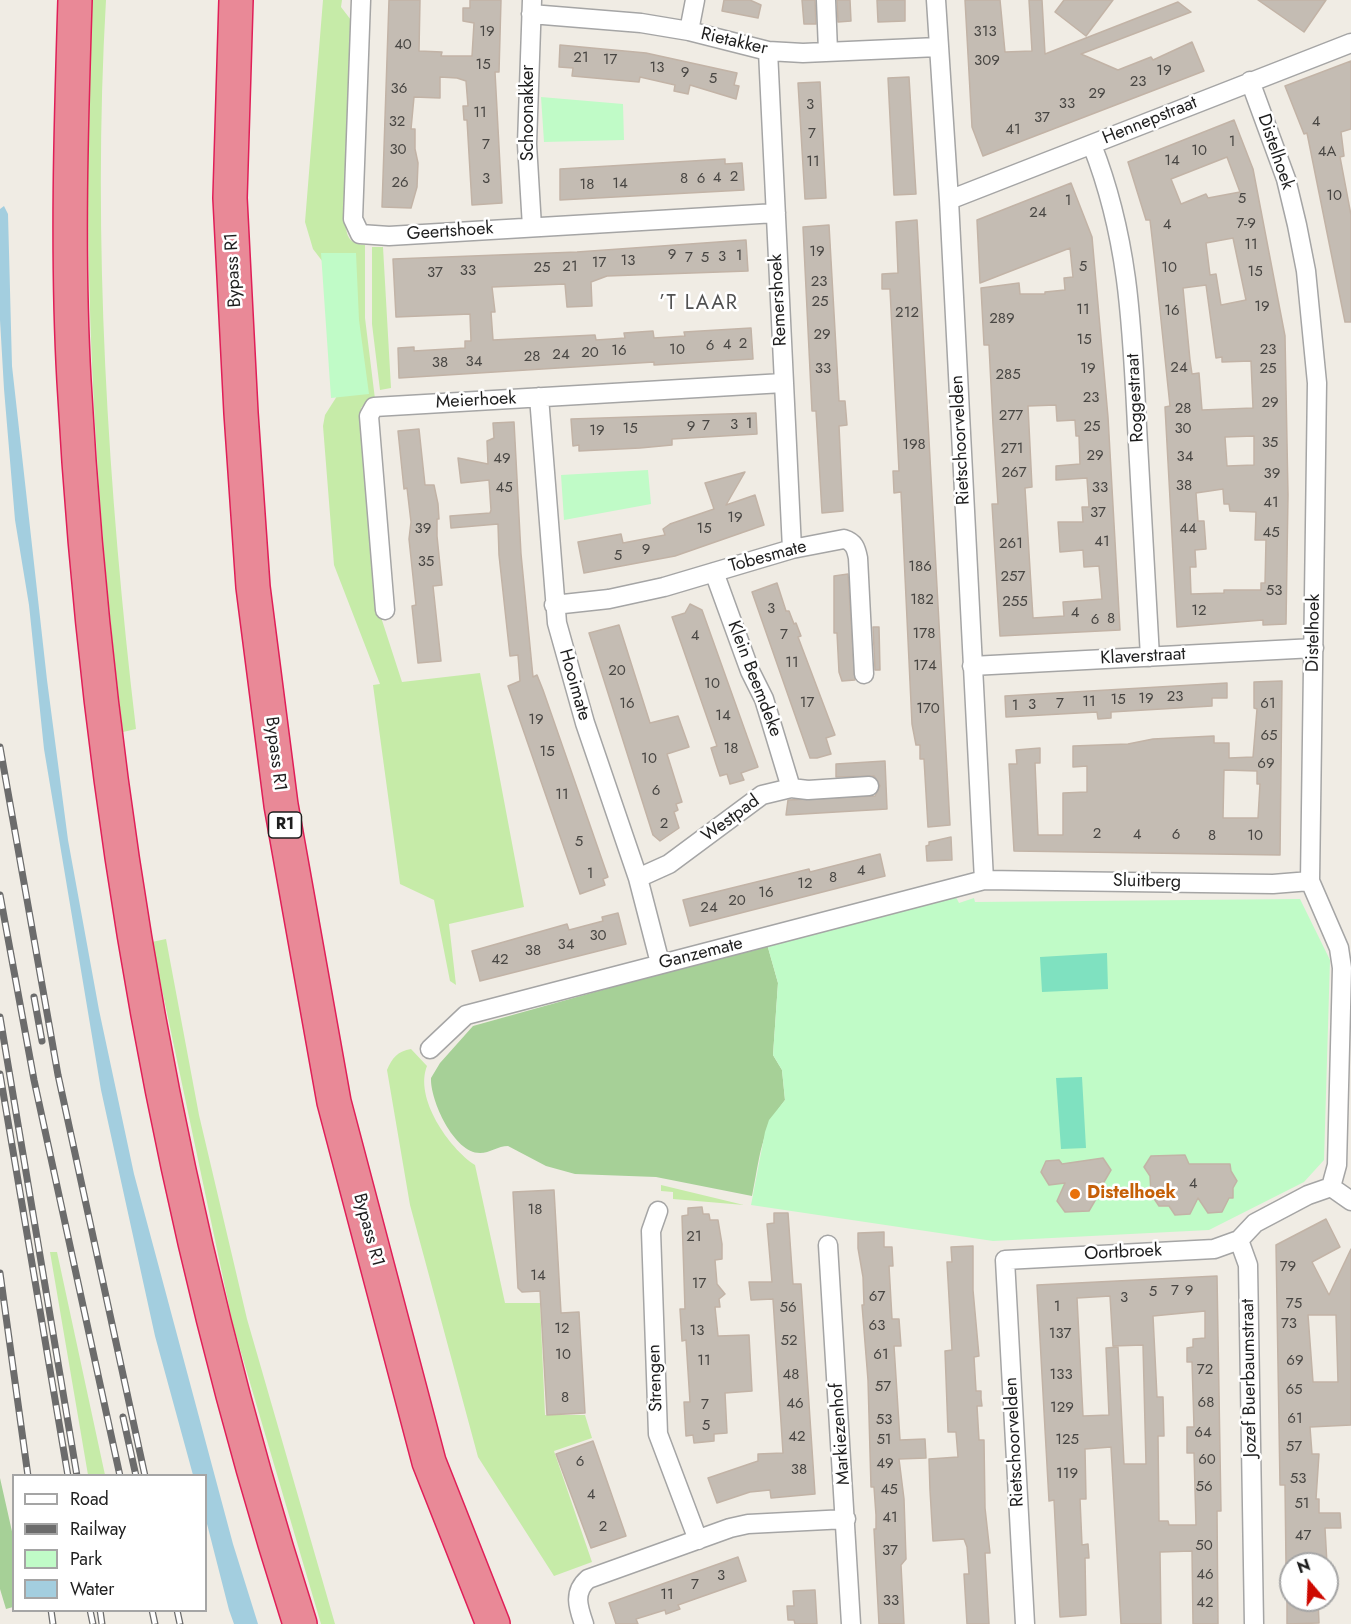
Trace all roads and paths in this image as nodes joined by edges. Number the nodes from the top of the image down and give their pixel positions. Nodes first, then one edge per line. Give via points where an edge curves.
1 (75, 0) edge
2 (236, 0) edge
3 (361, 0) edge
4 (695, 0) edge
5 (826, 0) edge
6 (936, 0) edge
7 (532, 7) edge
8 (689, 32) junction
9 (1351, 43) edge
10 (938, 47) junction
11 (768, 51) junction
12 (828, 51) junction
13 (1250, 81) junction
14 (1092, 145) junction
15 (949, 200) junction
16 (776, 213) junction
17 (532, 227) junction
18 (783, 383) junction
19 (539, 397) junction
20 (792, 549) junction
21 (714, 572) junction
22 (554, 605) junction
23 (385, 610) dead end
24 (1314, 648) junction
25 (1150, 657) junction
26 (972, 666) junction
27 (864, 674) dead end
28 (869, 786) dead end
29 (791, 788) junction
30 (639, 878) junction
31 (984, 880) junction
32 (1310, 881) junction
33 (660, 963) junction
34 (1347, 966) edge
35 (430, 1049) dead end
36 (1331, 1187) junction
37 (1351, 1201) edge
38 (658, 1211) dead end
39 (1239, 1240) junction
40 (828, 1245) dead end
41 (1005, 1260) joint
42 (846, 1519) junction
43 (698, 1540) junction
44 (300, 1624) edge
45 (493, 1624) edge
46 (584, 1624) edge
47 (851, 1624) edge
48 (1025, 1624) edge
49 (1254, 1624) edge

1 - 44 highway via 71,161 74,378 93,643 132,931 182,1186 266,1519
2 - 45 highway, Bypass R1 / R1 via 230,198 241,413 254,587 281,805 334,1102 429,1462
3 - 17 street, Geertshoek via 355,228 369,237
4 - 8 street
5 - 12 street
6 - 10 street, Rietschoorvelden
7 - 8 street, Rietakker
7 - 17 street, Schoonakker via 527,144
8 - 11 street, Rietakker
9 - 13 street, Hennepstraat
10 - 12 street, Rietakker
10 - 15 street, Rietschoorvelden
11 - 12 street, Rietakker
11 - 16 street, Remershoek
13 - 14 street, Hennepstraat
13 - 24 street, Distelhoek via 1286,178 1310,305 1318,446
14 - 15 street, Hennepstraat
14 - 25 street, Roggestraat via 1120,235 1130,295
15 - 26 street, Rietschoorvelden
16 - 17 street, Geertshoek
16 - 18 street, Remershoek
18 - 19 street, Meierhoek
18 - 20 street, Remershoek
19 - 22 street, Hooimate
19 - 23 street, Meierhoek via 380,406 370,411
20 - 21 street, Tobesmate
20 - 27 street, Tobesmate via 844,539 854,544
21 - 22 street, Tobesmate via 609,599
21 - 29 street, Klein Beemdeke via 764,699
22 - 30 street, Hooimate via 585,723
24 - 25 street, Klaverstraat
24 - 32 street, Distelhoek
25 - 26 street, Klaverstraat
26 - 31 street, Rietschoorvelden
28 - 29 street, Westpad
29 - 30 street, Westpad via 762,795 669,864
30 - 33 street, Hooimate
31 - 32 street, Sluitberg via 1273,884
31 - 33 street, Ganzemate
32 - 34 street, Distelhoek
33 - 35 street, Ganzemate via 466,1015
34 - 36 street, Distelhoek via 1337,1165
36 - 37 street
36 - 39 street via 1255,1223
38 - 43 street, Strengen via 651,1231 658,1434
39 - 41 street, Oortbroek via 1215,1249
39 - 49 street, Jozef Buerbaumstraat via 1248,1265
40 - 42 street, Markiezenhof
41 - 48 street, Rietschoorvelden
42 - 43 street via 748,1524
42 - 47 street, Markiezenhof
43 - 46 street via 588,1579 579,1591 578,1608

